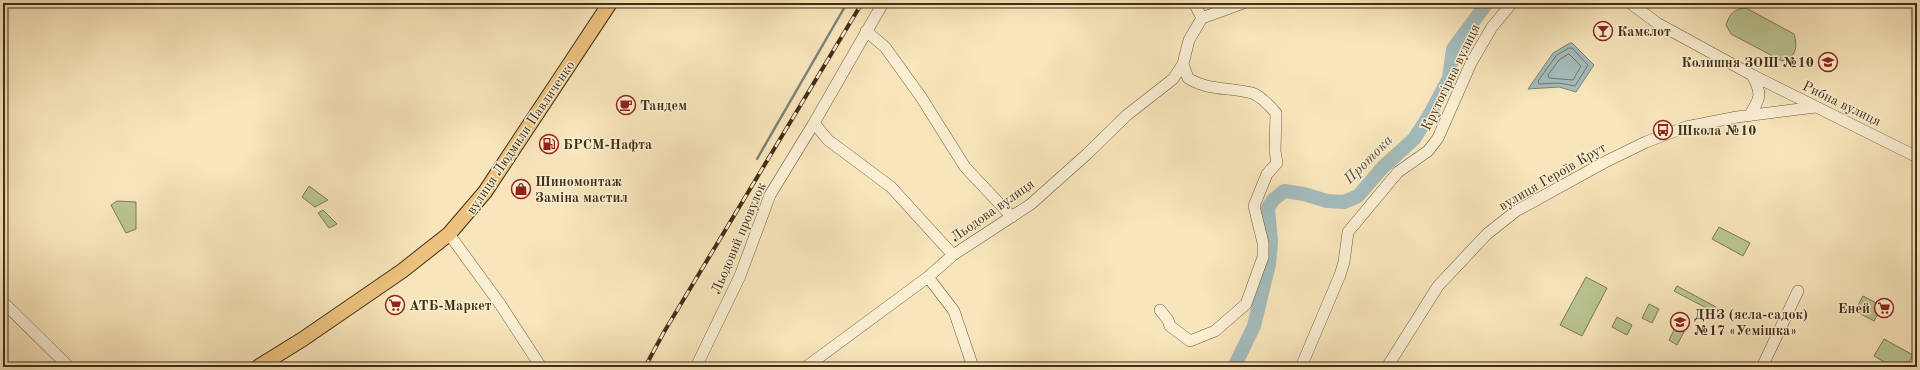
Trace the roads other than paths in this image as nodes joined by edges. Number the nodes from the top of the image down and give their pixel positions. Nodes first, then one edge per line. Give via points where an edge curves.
1 (610, 3) edge
2 (883, 3) edge
3 (1194, 3) edge
4 (1243, 3) edge
5 (1512, 3) edge
6 (1630, 3) edge
7 (1202, 18) junction
8 (866, 32) junction
9 (1183, 64) junction
10 (1752, 75) junction
11 (1816, 107) junction
12 (1749, 116) junction
13 (814, 123) junction
14 (1917, 157) edge
15 (1012, 217) junction
16 (449, 234) junction
17 (953, 255) junction
18 (928, 277) junction
19 (1798, 291) dead end
20 (3, 302) edge
21 (1160, 310) dead end
22 (69, 367) edge
23 (258, 367) edge
24 (542, 367) edge
25 (696, 367) edge
26 (806, 367) edge
27 (973, 367) edge
28 (1301, 367) edge
29 (1387, 367) edge
30 (1762, 367) edge

1 - 16 main road, вулиця Людмили Павличенко via 485,192
2 - 8 street, Льодовий провулок
3 - 7 street
4 - 7 street
5 - 28 street, Крутогірна вулиця via 1492,26 1438,138 1428,151 1398,172 1348,232 1340,275
6 - 10 street, Рибна вулиця via 1657,23
7 - 9 street, Льодова вулиця via 1189,40
8 - 13 street, Льодовий провулок
8 - 15 street via 885,47 921,97 965,167
9 - 15 street, Льодова вулиця via 1173,79 1127,115 1031,204
9 - 21 street via 1188,78 1199,85 1253,93 1267,103 1276,113 1276,163 1267,174 1254,206 1263,243 1263,257 1246,304 1215,331 1190,341 1170,326
10 - 11 street, Рибна вулиця
10 - 12 street via 1759,87 1760,97
11 - 12 street, вулиця Героїв Крут
11 - 14 street, Рибна вулиця
12 - 29 street, вулиця Героїв Крут via 1686,127 1646,142 1516,211 1487,234 1438,286
13 - 17 street via 828,140 891,187
13 - 25 street, Льодовий провулок via 770,195 740,276
15 - 17 street, Льодова вулиця
16 - 23 main road, вулиця Людмили Павличенко via 402,271
16 - 24 street
17 - 18 street, Льодова вулиця
18 - 26 street, Льодова вулиця
18 - 27 street via 954,311
19 - 30 street
20 - 22 street

